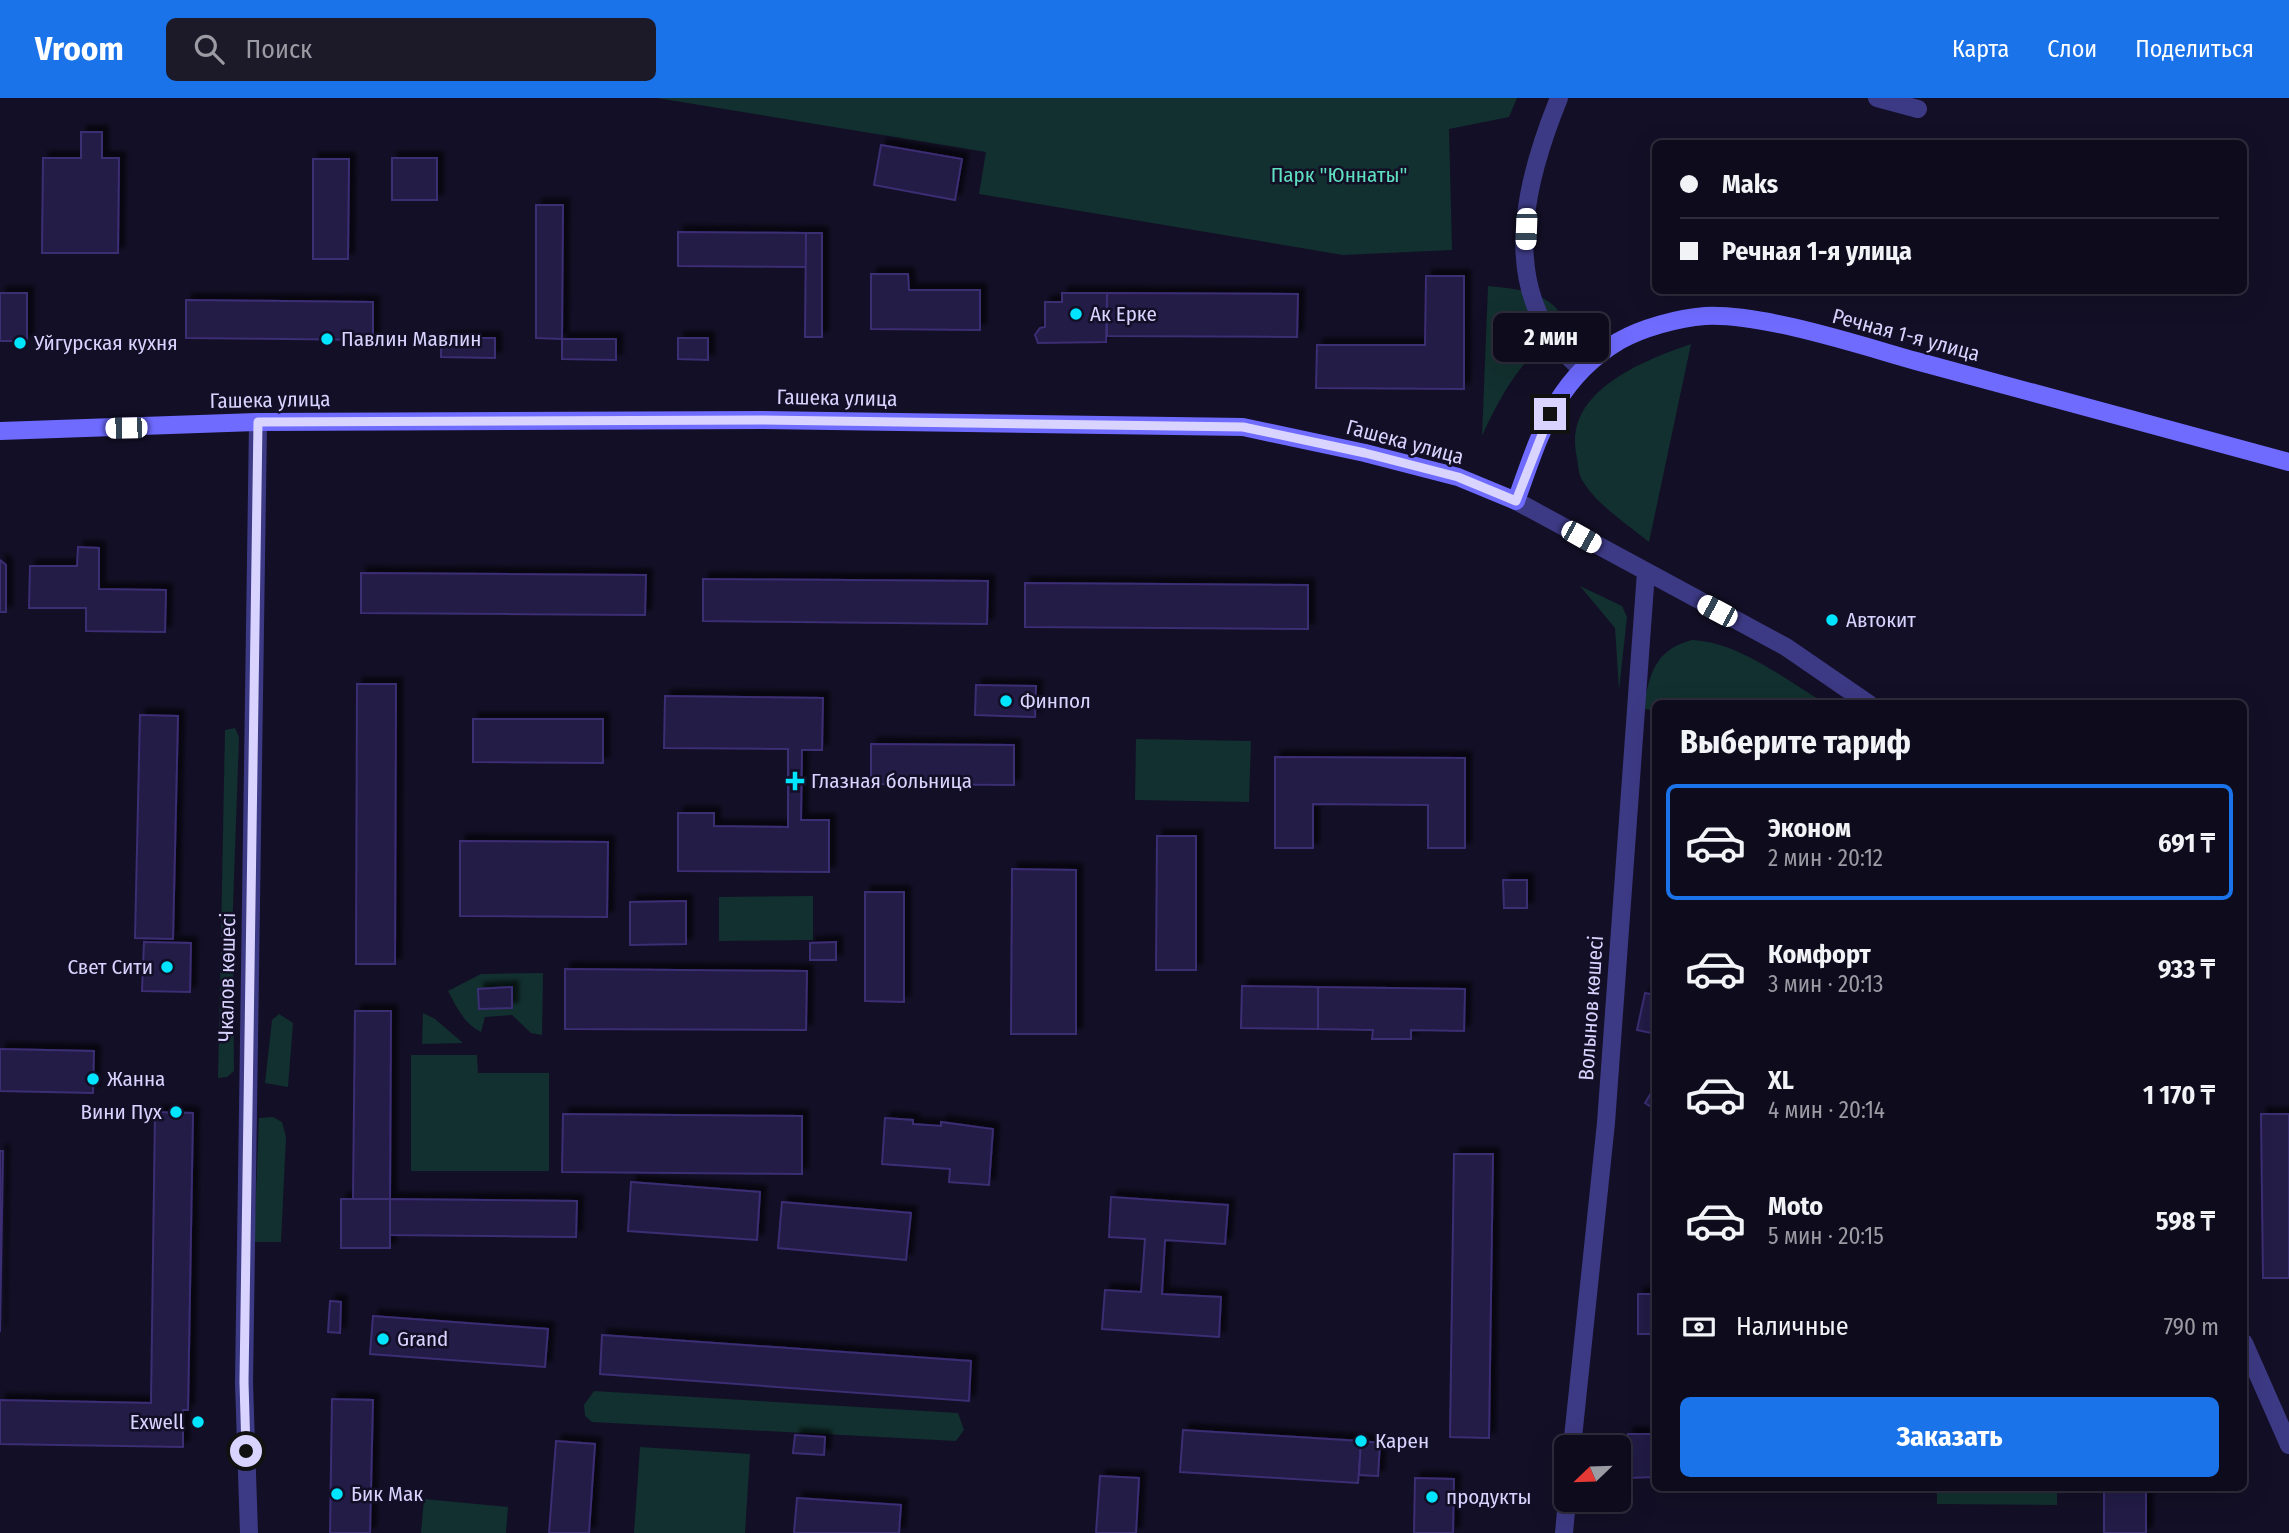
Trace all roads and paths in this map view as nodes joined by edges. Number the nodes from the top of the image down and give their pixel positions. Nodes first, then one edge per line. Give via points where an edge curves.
1 (1559, 98) edge
2 (1877, 98) edge
3 (1918, 109) dead end
4 (1582, 370) junction
5 (258, 422) junction
6 (0, 431) edge
7 (2289, 462) edge
8 (1516, 501) junction
9 (1646, 572) junction
10 (1863, 700) edge
11 (2247, 1350) edge
12 (1573, 1435) edge
13 (2289, 1445) edge
14 (1566, 1512) edge
15 (249, 1533) edge
16 (1564, 1533) edge

1 - 4 street via 1536,156 1526,208 1524,270 1555,343
2 - 3 street
4 - 7 main road, Речная 1-я улица via 1620,341 1664,324 1705,316 1761,322
4 - 8 main road, Речная 1-я улица via 1558,396
5 - 6 main road, Гашека улица
5 - 8 main road, Гашека улица via 763,420 1243,427 1458,477
5 - 15 street, Чкалов көшесі via 244,1382
8 - 9 street, Гашека улица
9 - 10 street, Гашека улица via 1786,647
9 - 12 street, Волынов көшесі via 1606,1122
11 - 13 street
14 - 16 street

